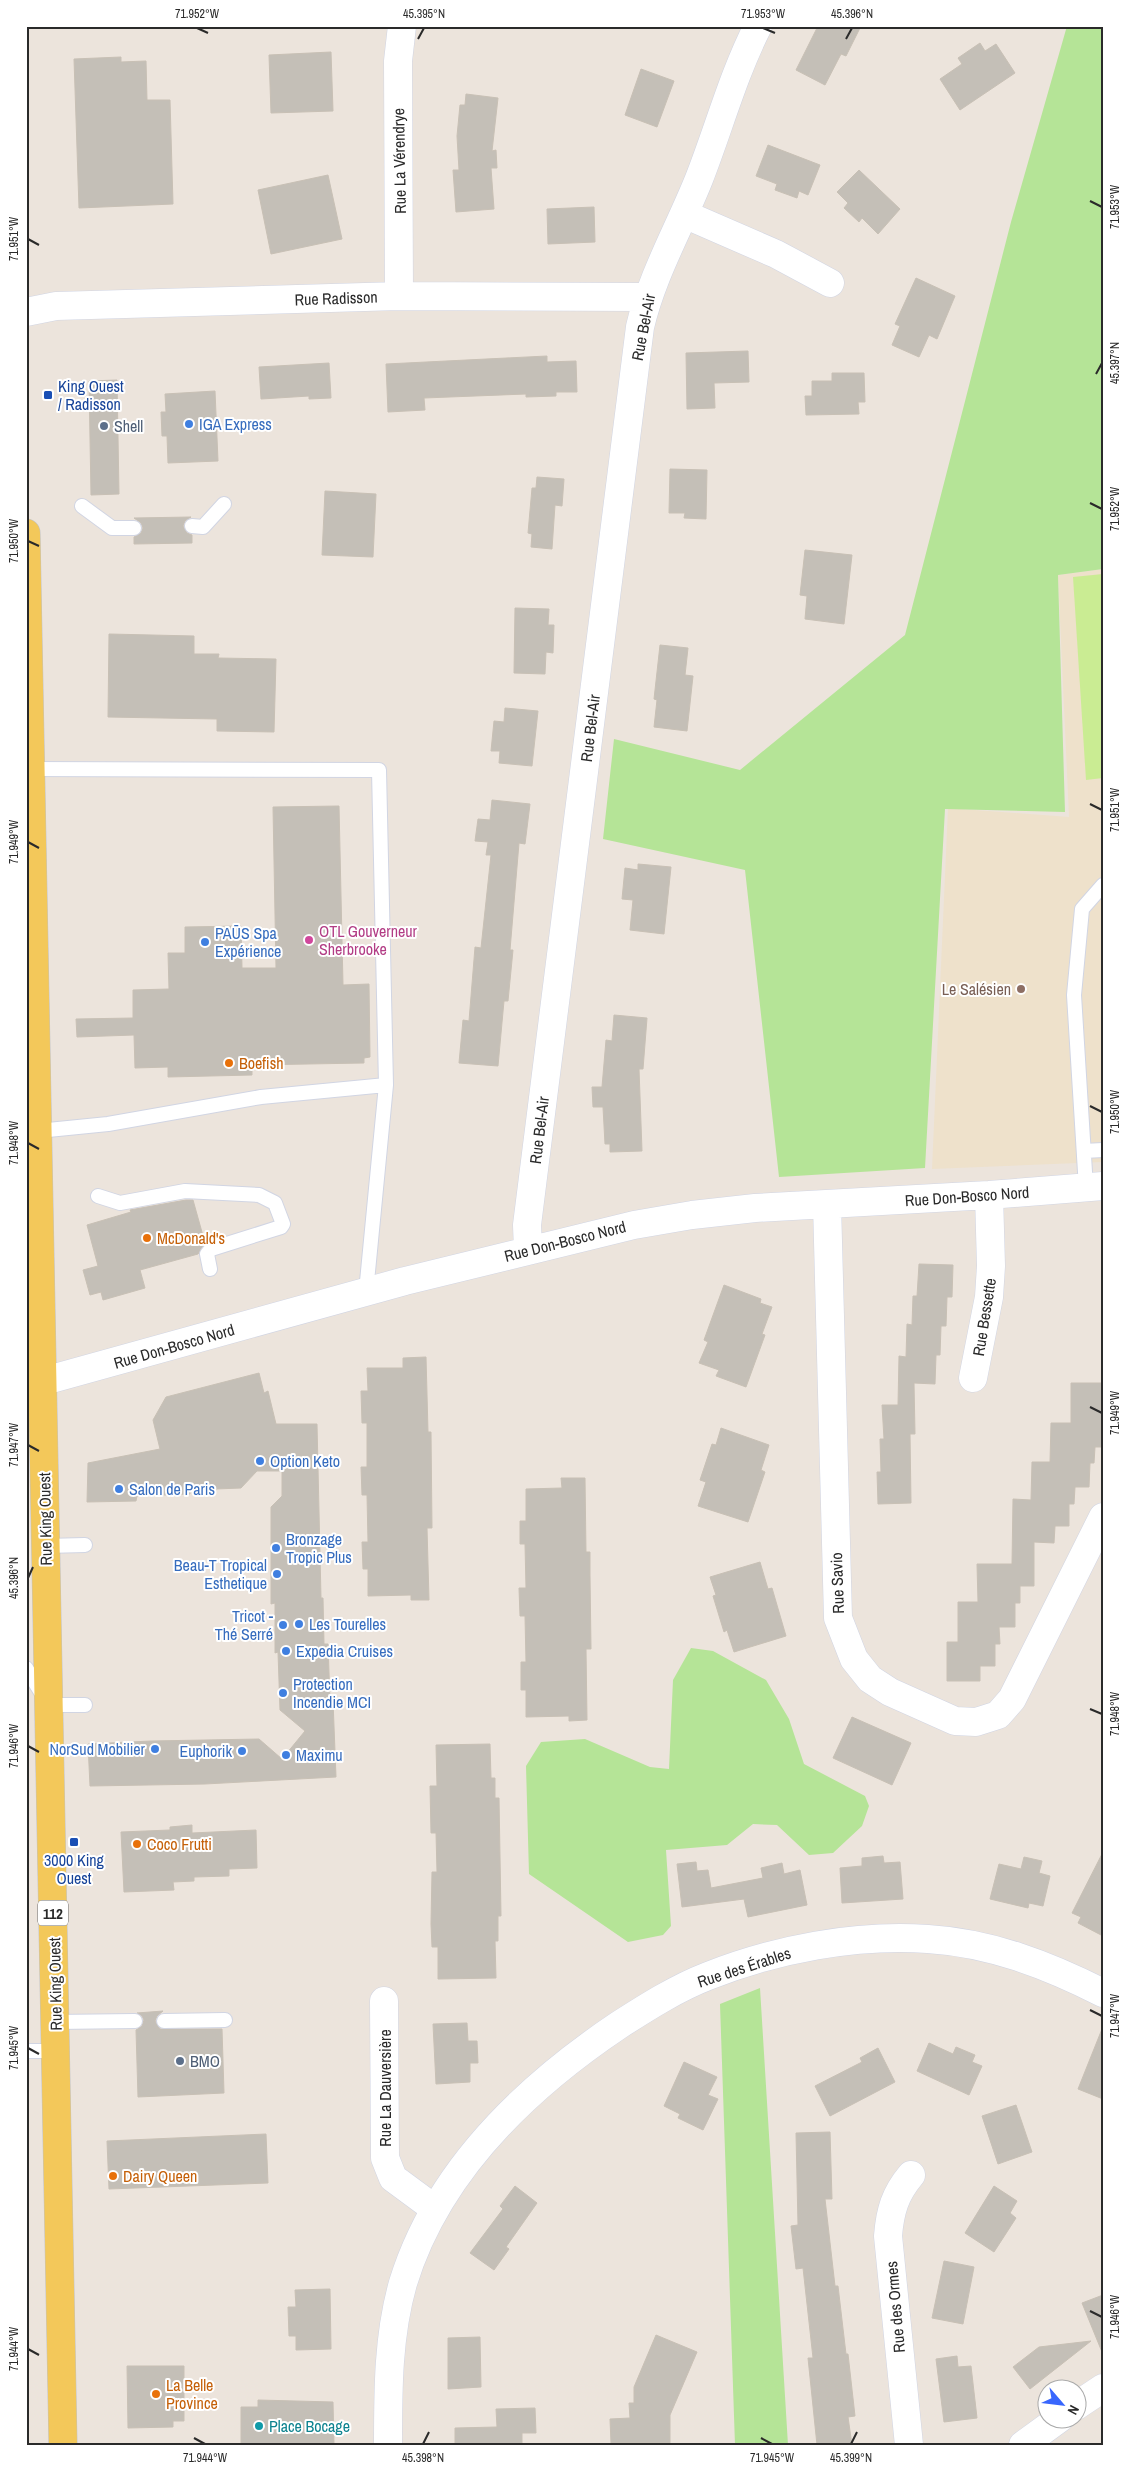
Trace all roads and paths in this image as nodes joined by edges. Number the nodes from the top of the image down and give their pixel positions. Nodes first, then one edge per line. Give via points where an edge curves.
1 (402, 26) edge
2 (758, 26) edge
3 (684, 214) junction
4 (830, 283) dead end
5 (399, 296) junction
6 (647, 298) junction
7 (26, 312) edge
8 (224, 504) dead end
9 (82, 506) dead end
10 (192, 526) dead end
11 (134, 528) dead end
12 (26, 534) edge
13 (29, 769) edge
14 (1103, 885) edge
15 (386, 1085) junction
16 (38, 1131) junction
17 (1103, 1150) edge
18 (1084, 1151) junction
19 (1094, 1187) edge
20 (989, 1195) junction
21 (98, 1196) dead end
22 (827, 1204) junction
23 (528, 1250) junction
24 (210, 1269) dead end
25 (366, 1292) junction
26 (973, 1378) dead end
27 (35, 1384) edge
28 (1103, 1517) edge
29 (85, 1545) dead end
30 (46, 1546) junction
31 (26, 1668) edge
32 (85, 1704) dead end
33 (49, 1705) junction
34 (1103, 1993) edge
35 (384, 2001) dead end
36 (225, 2020) dead end
37 (164, 2021) dead end
38 (55, 2022) junction
39 (135, 2022) dead end
40 (26, 2051) edge
41 (56, 2051) junction
42 (911, 2175) dead end
43 (435, 2209) junction
44 (1103, 2388) edge
45 (1086, 2399) edge
46 (1046, 2428) edge
47 (63, 2445) edge
48 (388, 2445) edge
49 (909, 2445) edge
50 (1023, 2445) edge

1 - 5 street, Rue La Vérendrye via 398,61
2 - 3 street, Rue Bel-Air via 737,71
3 - 4 street via 776,254
3 - 6 street, Rue Bel-Air
5 - 6 street, Rue Radisson
5 - 7 street, Rue Radisson via 56,306
6 - 23 street, Rue Bel-Air via 640,328 527,1225
8 - 10 lane via 203,526
9 - 11 lane via 112,528
12 - 13 main road, Rue King Ouest / 112
13 - 15 lane via 379,770
13 - 16 main road, Rue King Ouest / 112
14 - 18 lane via 1082,909 1074,995
15 - 16 lane via 260,1097 108,1124
15 - 25 lane
16 - 27 main road, Rue King Ouest / 112
17 - 18 lane
18 - 19 lane
19 - 20 street, Rue Don-Bosco Nord
20 - 22 street, Rue Don-Bosco Nord
20 - 26 street, Rue Bessette via 989,1297
21 - 24 lane via 120,1203 185,1191 259,1194 275,1203 281,1228 211,1249 207,1254
22 - 23 street, Rue Don-Bosco Nord via 692,1215 626,1226
22 - 28 street, Rue Savio via 838,1618 854,1659 870,1679 890,1692 955,1721 976,1722 998,1715 1012,1699
23 - 25 street, Rue Don-Bosco Nord
25 - 27 street, Rue Don-Bosco Nord
27 - 30 main road, Rue King Ouest / 112
29 - 30 lane
30 - 33 main road, Rue King Ouest / 112
31 - 33 lane
32 - 33 lane
33 - 38 main road, Rue King Ouest / 112
34 - 43 street, Rue des Érables via 1014,1955 975,1945 929,1939 893,1938 844,1943 791,1951 750,1962 707,1976 671,1994 587,2047 542,2083 478,2148
35 - 43 street, Rue La Dauversière via 385,2158 393,2178
36 - 37 lane
38 - 39 lane
38 - 41 main road, Rue King Ouest / 112
40 - 41 lane
41 - 47 main road, Rue King Ouest / 112
42 - 49 street, Rue des Ormes via 899,2189 893,2203 888,2236
43 - 48 street via 417,2245 393,2324
44 - 45 street
46 - 50 street

